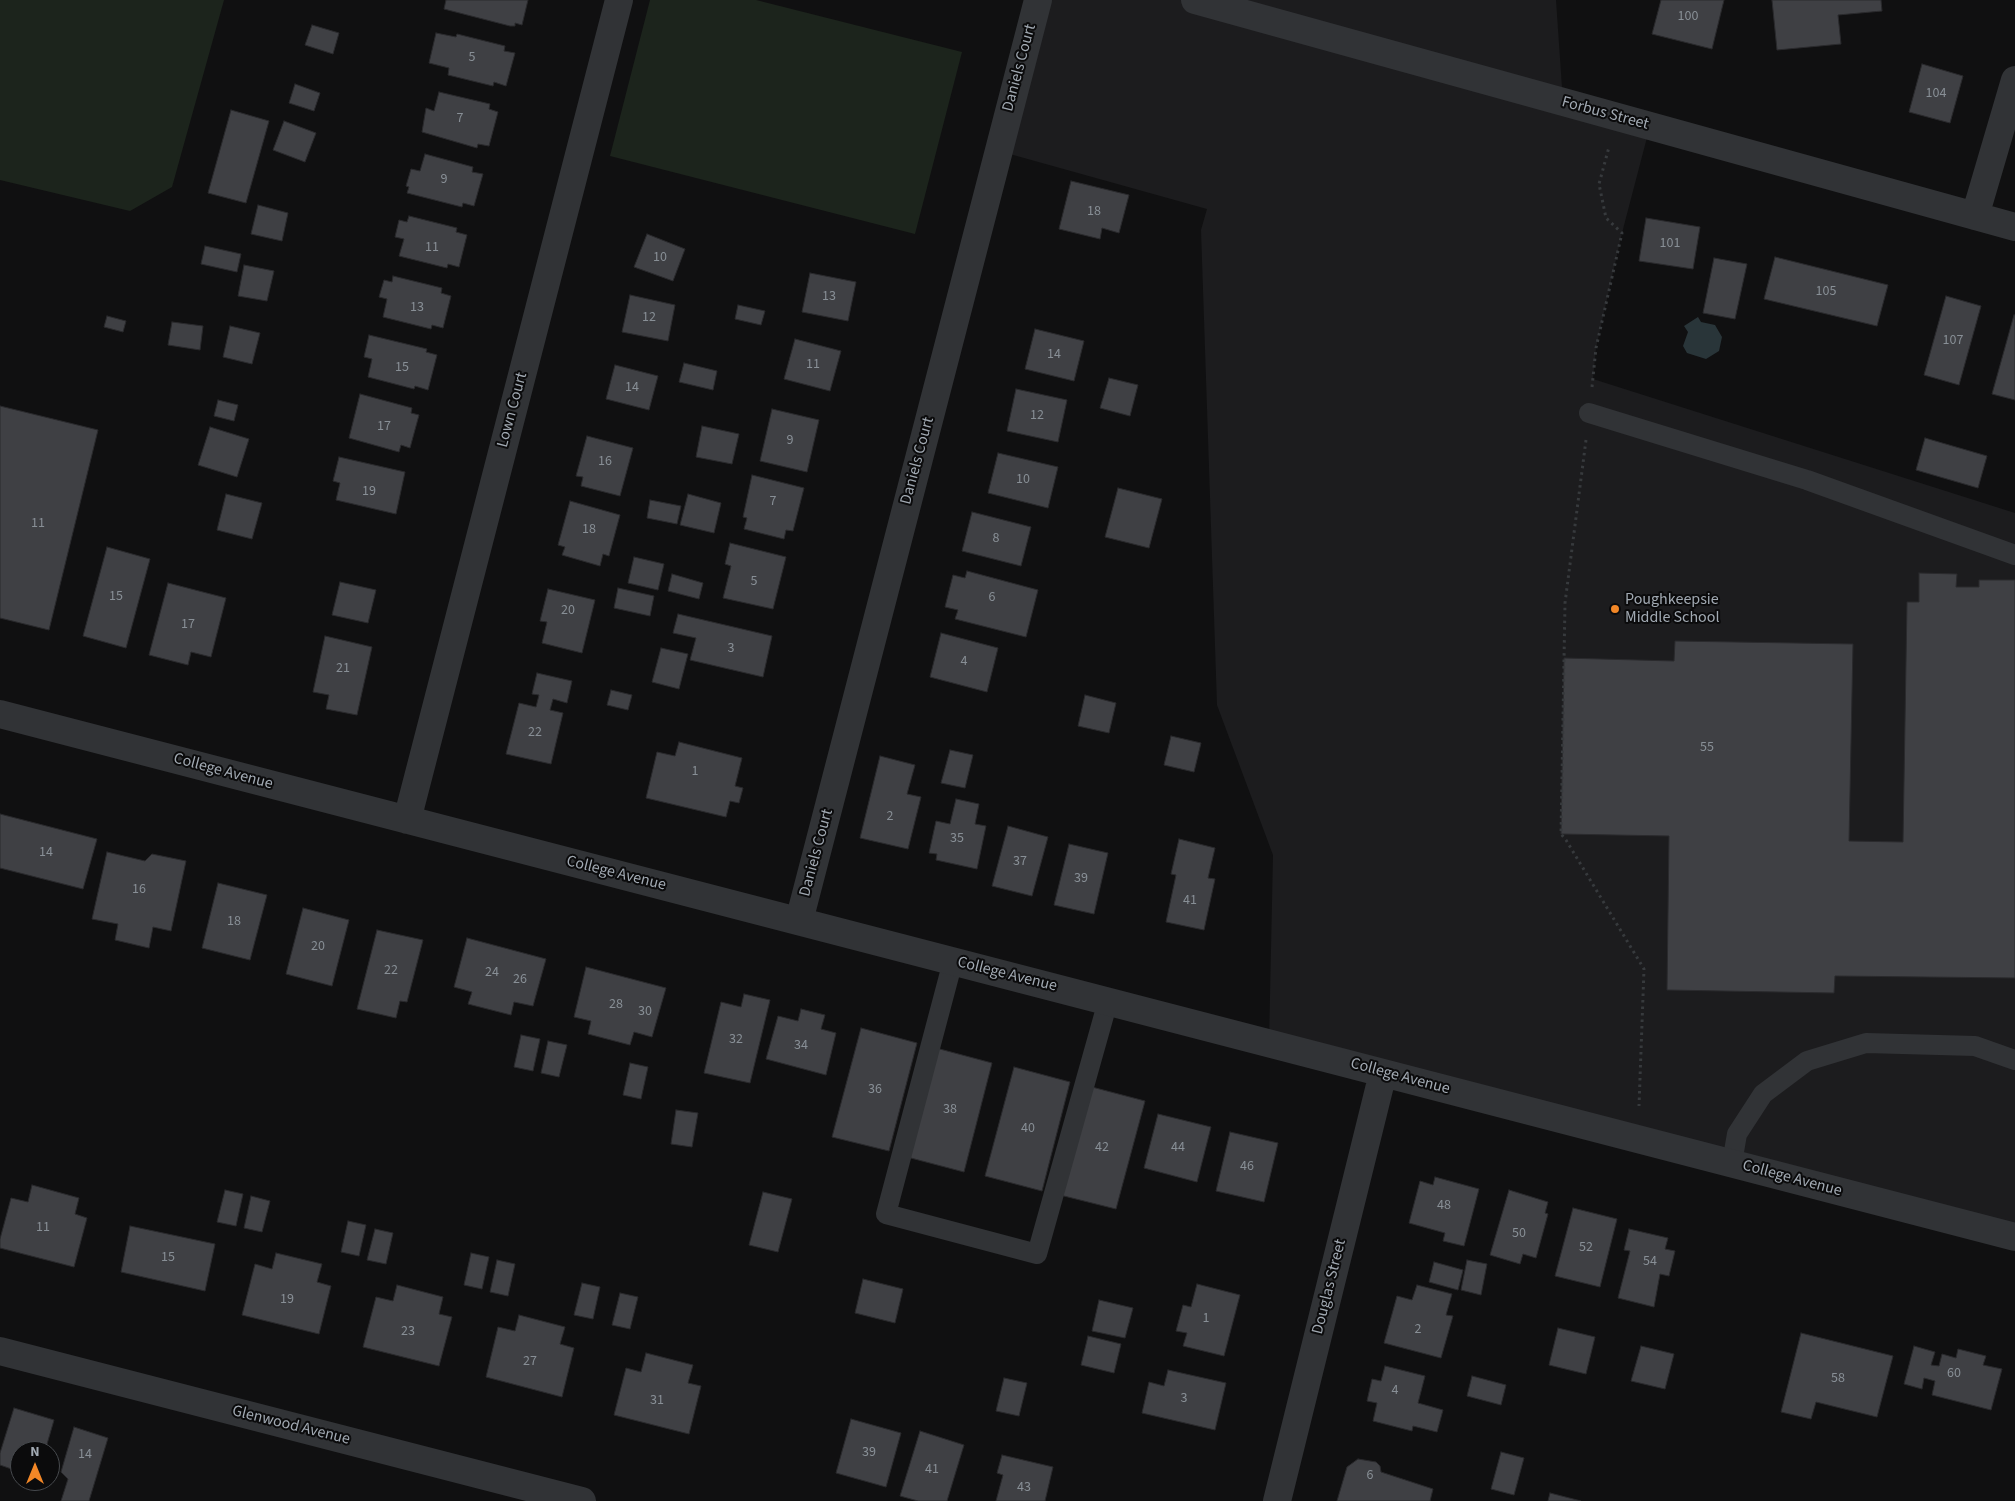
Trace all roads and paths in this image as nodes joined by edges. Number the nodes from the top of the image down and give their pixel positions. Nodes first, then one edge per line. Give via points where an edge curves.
1 (620, 0) edge
2 (1038, 0) edge
3 (1195, 0) edge
4 (2015, 80) edge
5 (1618, 117) junction
6 (1975, 216) junction
7 (2015, 227) edge
8 (1590, 413) junction
9 (2015, 555) edge
10 (0, 714) edge
11 (407, 820) junction
12 (799, 921) junction
13 (953, 962) junction
14 (1108, 1001) junction
15 (2015, 1060) edge
16 (1383, 1072) junction
17 (1638, 1139) junction
18 (1732, 1163) junction
19 (2015, 1237) edge
20 (0, 1351) edge
21 (582, 1501) edge
22 (1276, 1501) edge

1 - 11 street, Lown Court
2 - 12 street, Daniels Court
3 - 5 street, Forbus Street
4 - 6 street
5 - 6 street, Forbus Street
5 - 8 path via 1599,184 1606,218 1622,233 1596,348
6 - 7 street, Forbus Street
8 - 9 lane via 1807,480
8 - 17 path via 1565,603 1561,834 1644,969
10 - 11 street, College Avenue
11 - 12 street, College Avenue
12 - 13 street, College Avenue
13 - 14 street, College Avenue
13 - 14 lane via 886,1214 1037,1254
14 - 16 street, College Avenue
15 - 18 lane via 1975,1046 1866,1043 1807,1061 1763,1094 1737,1134
16 - 17 street, College Avenue
16 - 22 street, Douglas Street
17 - 18 street, College Avenue
18 - 19 street, College Avenue
20 - 21 street, Glenwood Avenue

